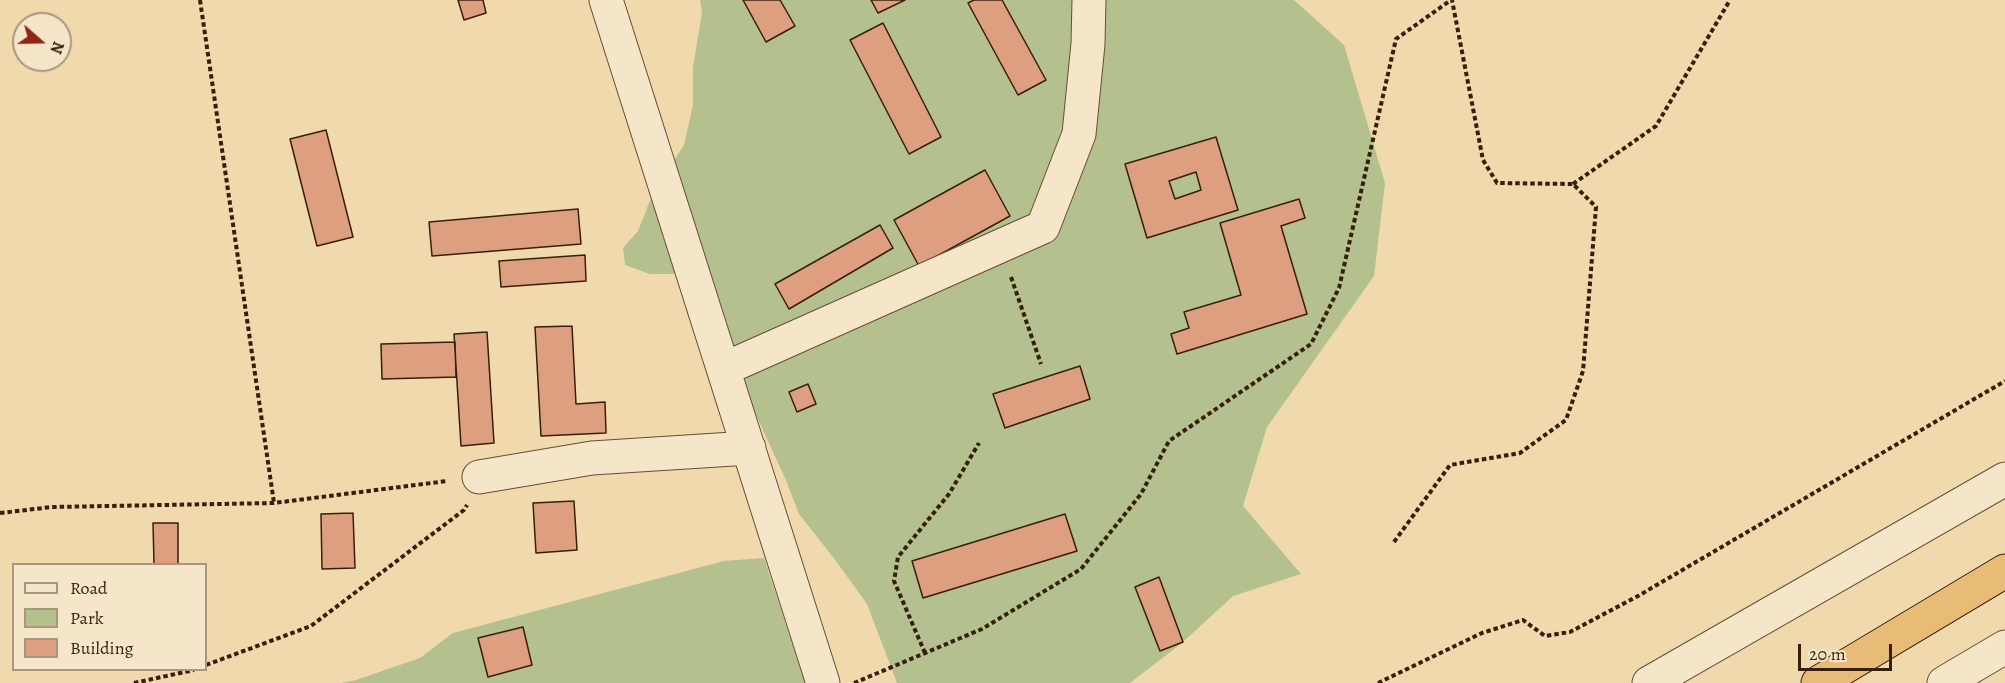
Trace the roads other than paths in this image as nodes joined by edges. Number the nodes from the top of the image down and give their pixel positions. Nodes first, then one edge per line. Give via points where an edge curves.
1 (606, 0) edge
2 (1089, 0) edge
3 (724, 369) junction
4 (749, 448) junction
5 (480, 477) road end
6 (2005, 479) edge
7 (2005, 572) edge
8 (2005, 647) edge
9 (823, 683) edge
10 (1649, 683) edge
11 (1818, 683) edge
12 (1944, 683) edge

1 - 3 street
2 - 3 street via 1079,134 1043,227
3 - 4 street
4 - 5 street via 592,458
4 - 9 street
6 - 10 street
7 - 11 highway
8 - 12 street

